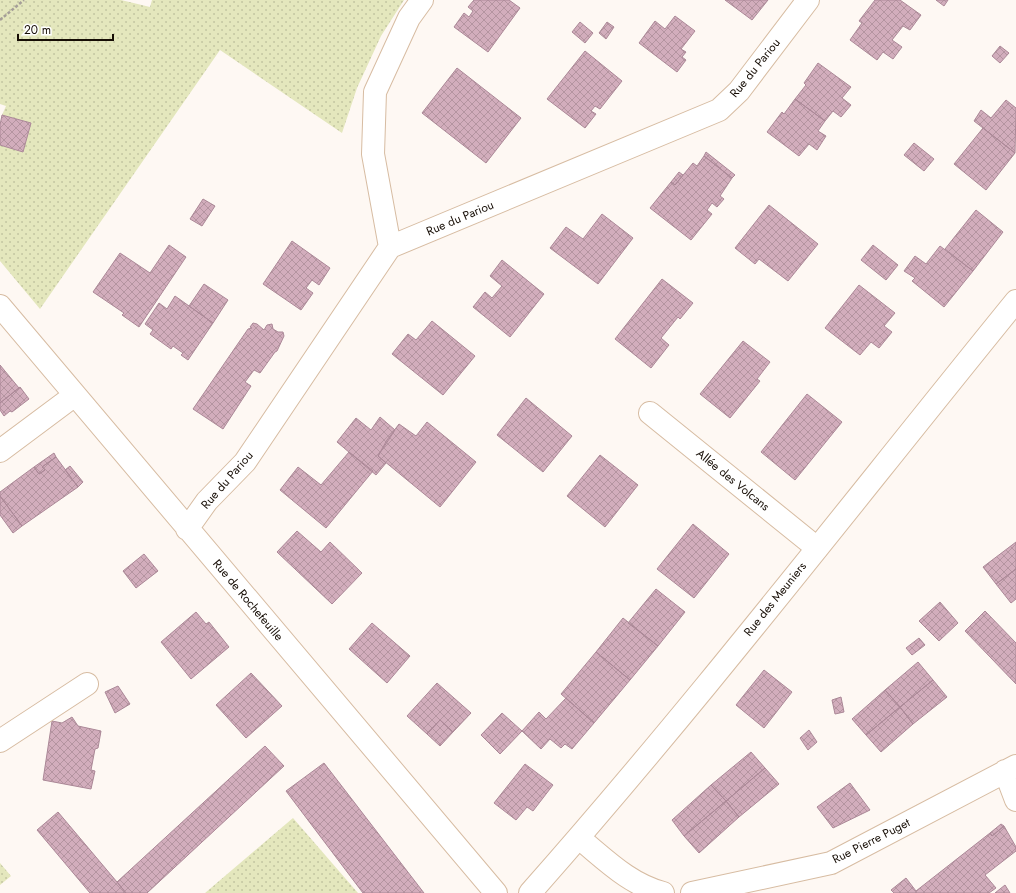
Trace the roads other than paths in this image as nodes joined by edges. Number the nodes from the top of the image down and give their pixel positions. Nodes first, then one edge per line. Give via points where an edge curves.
1 (422, 0) edge
2 (808, 0) edge
3 (390, 247) junction
4 (1016, 301) edge
5 (0, 306) edge
6 (75, 395) junction
7 (650, 413) dead end
8 (0, 451) edge
9 (187, 529) junction
10 (816, 548) junction
11 (87, 684) dead end
12 (0, 741) edge
13 (1011, 768) edge
14 (1016, 800) edge
15 (579, 838) junction
16 (496, 893) edge
17 (530, 893) edge
18 (663, 893) edge
19 (692, 893) edge

1 - 3 street via 409,18 375,92 373,154
2 - 3 street, Rue du Pariou via 739,91 719,110
3 - 9 street, Rue du Pariou via 245,462 207,501
4 - 10 street, Rue des Meuniers
5 - 6 street, Rue de Rochefeuille
6 - 8 street
6 - 9 street, Rue de Rochefeuille
7 - 10 street, Allée des Volcans
9 - 16 street, Rue de Rochefeuille
10 - 15 street, Rue des Meuniers
11 - 12 street
13 - 14 street
13 - 19 street, Rue Pierre Puget via 831,863
15 - 17 street, Rue des Meuniers
15 - 18 street via 624,876 648,889

